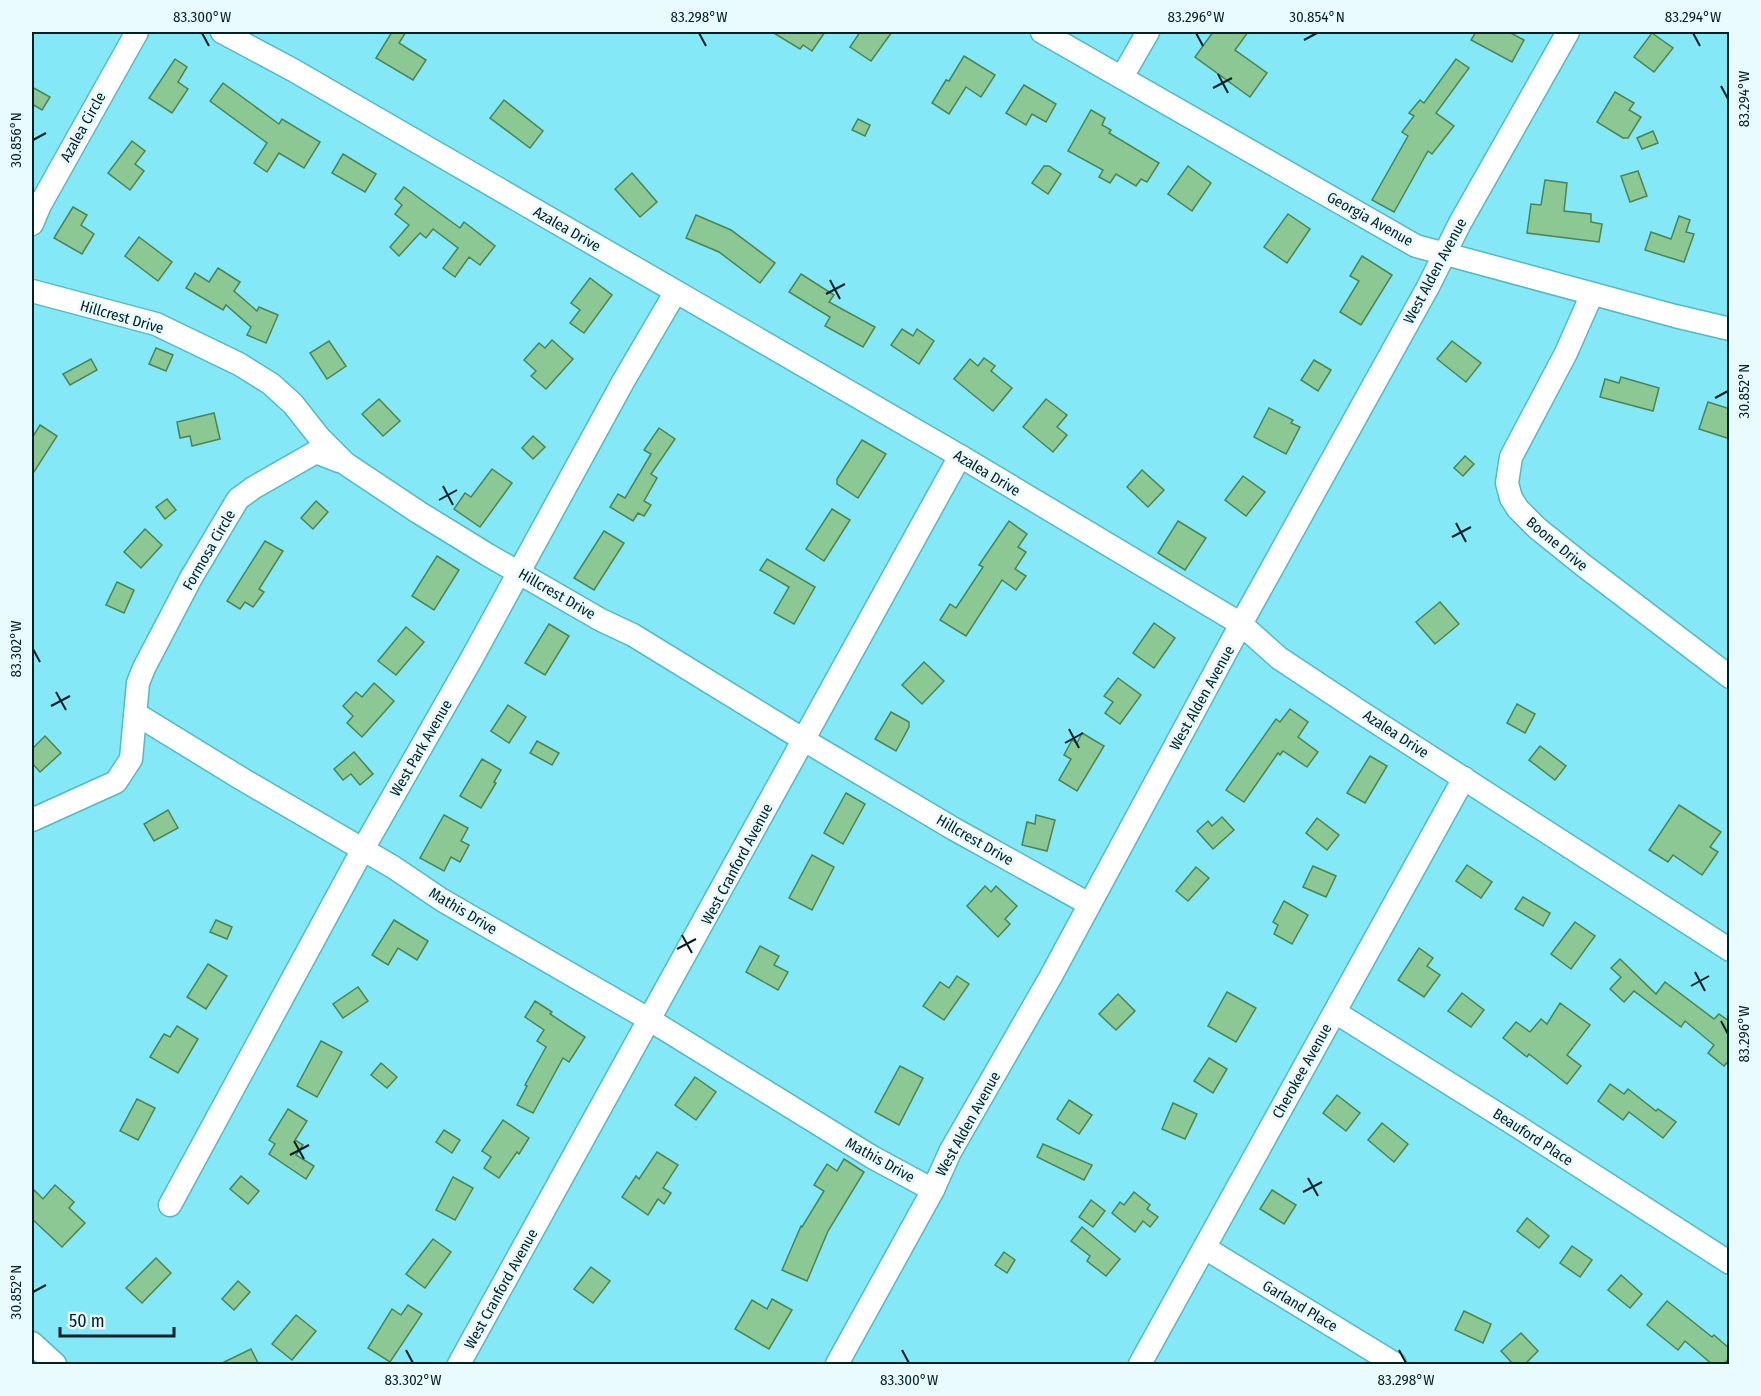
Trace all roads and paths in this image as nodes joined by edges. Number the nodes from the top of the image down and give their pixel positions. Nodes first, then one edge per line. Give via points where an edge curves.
1 (137, 32) edge
2 (222, 32) edge
3 (1042, 32) edge
4 (1148, 32) edge
5 (1568, 32) edge
6 (1122, 77) junction
7 (32, 224) edge
8 (1445, 254) junction
9 (32, 291) edge
10 (675, 292) junction
11 (1592, 294) junction
12 (1730, 329) edge
13 (960, 456) junction
14 (346, 464) junction
15 (519, 572) junction
16 (1241, 624) junction
17 (1730, 677) edge
18 (136, 714) junction
19 (804, 740) junction
20 (1464, 778) junction
21 (32, 820) edge
22 (363, 849) junction
23 (1089, 904) junction
24 (1730, 950) edge
25 (1335, 1012) junction
26 (650, 1020) junction
27 (933, 1190) junction
28 (170, 1205) dead end
29 (1205, 1248) junction
30 (1730, 1263) edge
31 (32, 1343) edge
32 (55, 1365) edge
33 (459, 1365) edge
34 (837, 1365) edge
35 (1140, 1365) edge
36 (1395, 1365) edge

1 - 7 street, Azalea Circle
2 - 10 street, Azalea Drive
3 - 6 street, Georgia Avenue
4 - 6 street
5 - 8 street, West Alden Avenue
6 - 8 street, Georgia Avenue via 1416,246
8 - 11 street, Georgia Avenue
8 - 16 street, West Alden Avenue
9 - 14 street, Hillcrest Drive via 156,324 239,364 293,404
10 - 13 street, Azalea Drive
10 - 15 street, West Park Avenue
11 - 12 street, Georgia Avenue
11 - 17 street, Boone Drive via 1511,457 1507,483 1511,498 1555,543
13 - 16 street, Azalea Drive
13 - 19 street, West Cranford Avenue
14 - 15 street, Hillcrest Drive
14 - 18 street, Formosa Circle via 316,452 238,499 144,668 138,683
15 - 19 street, Hillcrest Drive via 633,635
15 - 22 street, West Park Avenue
16 - 20 street, Azalea Drive via 1280,658
16 - 23 street, West Alden Avenue
18 - 21 street via 131,759 116,782
18 - 22 street, Mathis Drive
19 - 23 street, Hillcrest Drive
19 - 26 street, West Cranford Avenue
20 - 24 street, Azalea Drive
20 - 25 street, Cherokee Avenue
22 - 26 street, Mathis Drive via 442,900
22 - 28 street, West Park Avenue
23 - 27 street, West Alden Avenue via 950,1152
25 - 29 street, Cherokee Avenue
25 - 30 street, Beauford Place
26 - 27 street, Mathis Drive via 872,1157
26 - 33 street, West Cranford Avenue
27 - 34 street, West Alden Avenue
29 - 35 street, Cherokee Avenue
29 - 36 street, Garland Place
31 - 32 street

